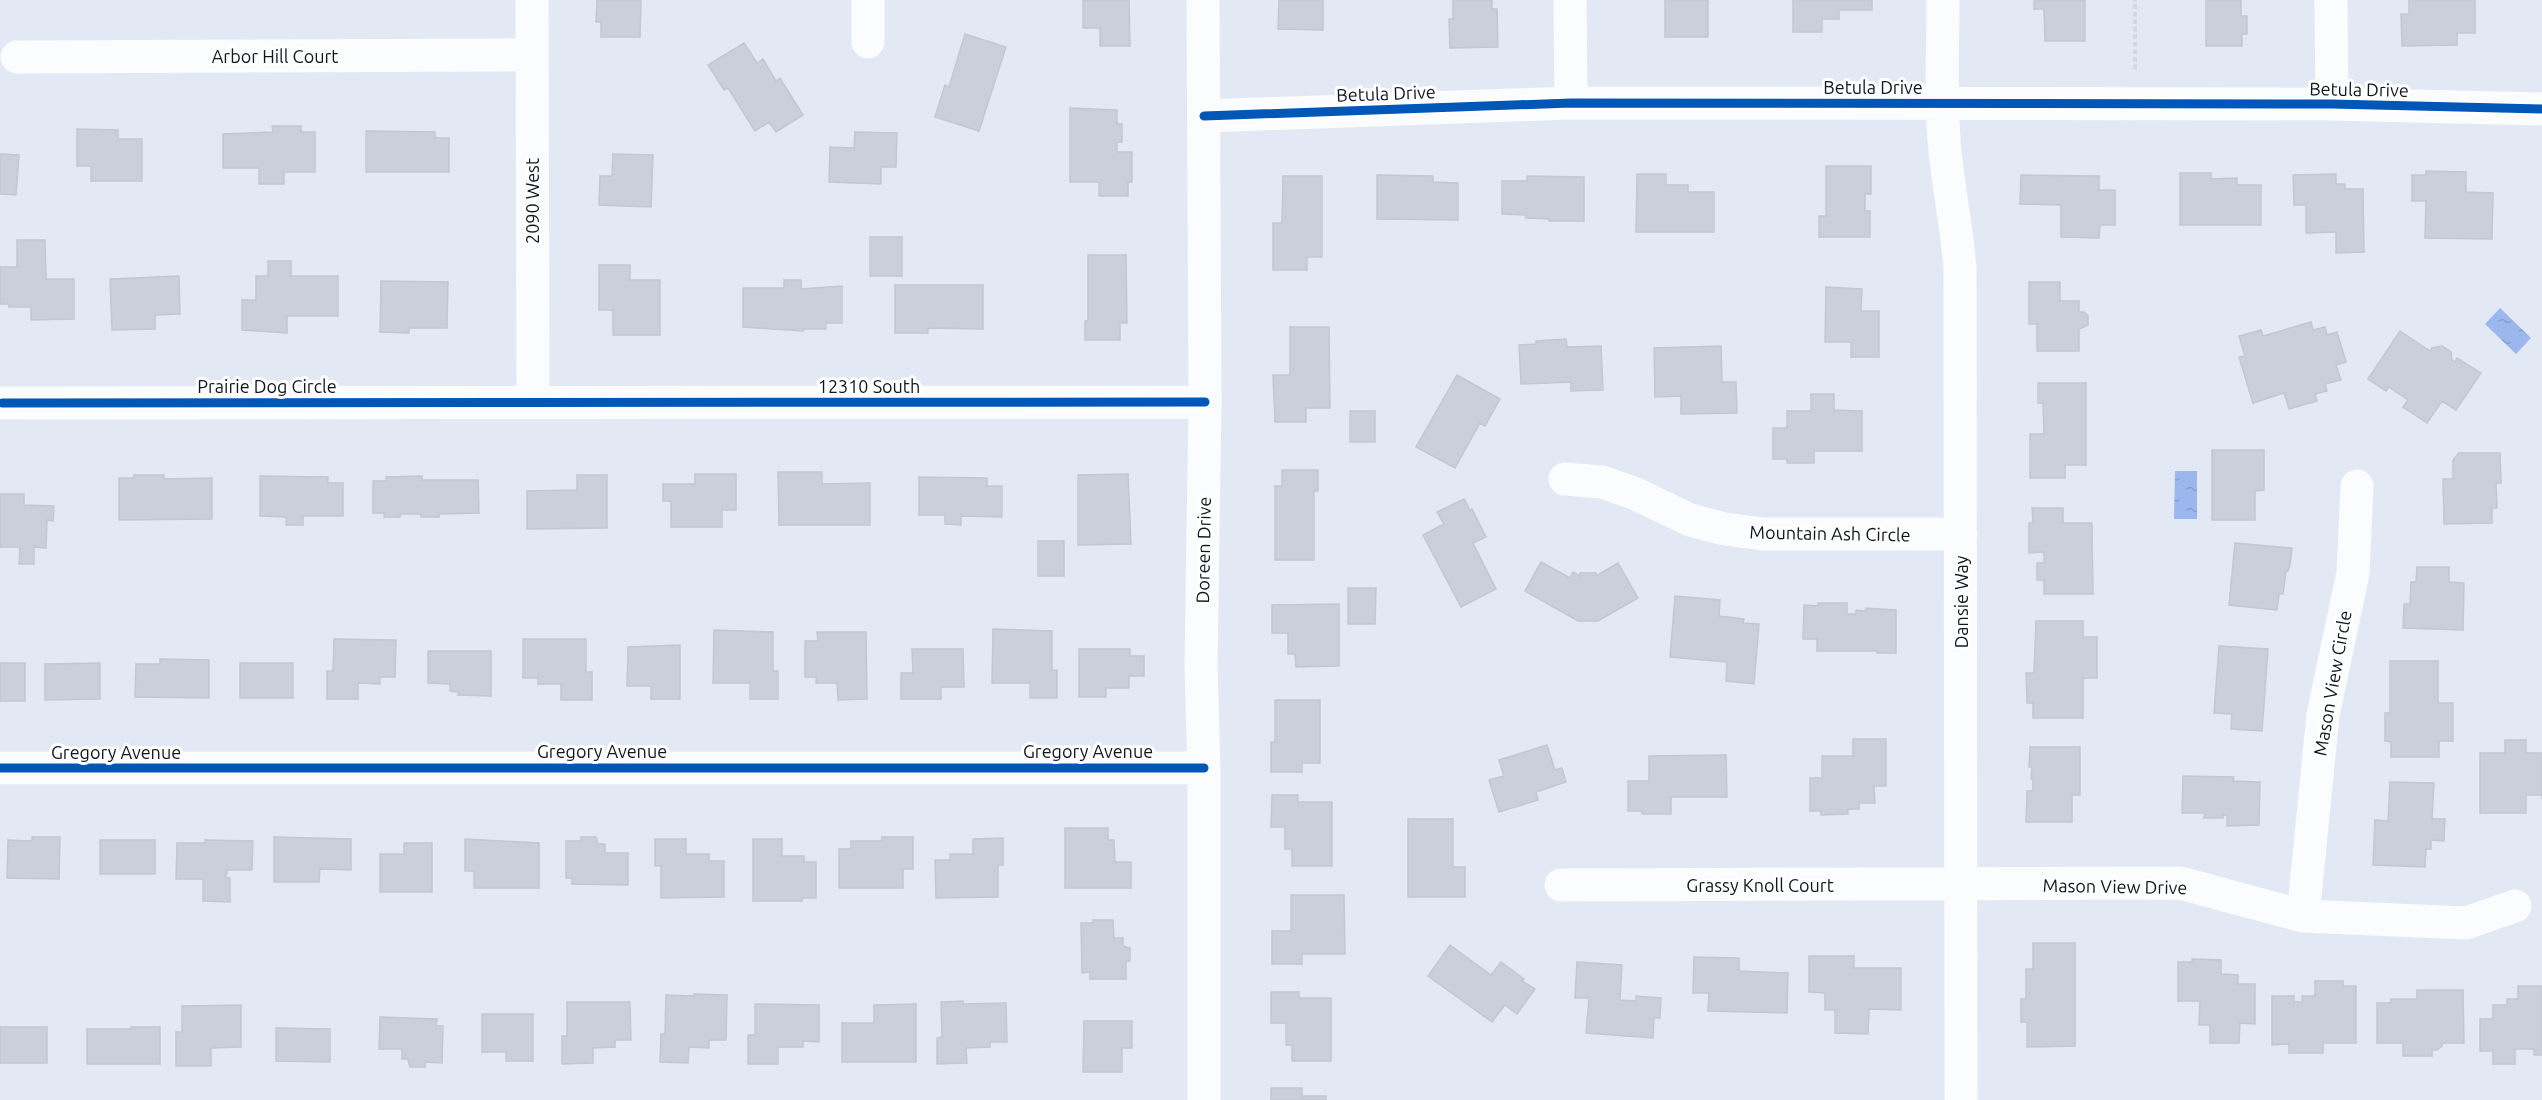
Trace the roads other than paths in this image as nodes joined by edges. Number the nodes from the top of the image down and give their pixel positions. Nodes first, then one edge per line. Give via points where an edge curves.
1 (532, 0) edge
2 (868, 0) edge
3 (1203, 0) edge
4 (1570, 0) edge
5 (1943, 0) edge
6 (2331, 0) edge
7 (868, 42) dead end
8 (532, 55) junction
9 (17, 57) dead end
10 (1571, 103) junction
11 (1943, 104) junction
12 (2332, 104) junction
13 (2542, 109) edge
14 (1204, 116) junction
15 (533, 402) junction
16 (1205, 402) junction
17 (2, 403) dead end
18 (1565, 479) dead end
19 (2356, 486) dead end
20 (1961, 534) junction
21 (0, 768) edge
22 (1204, 768) junction
23 (1561, 885) dead end
24 (1959, 885) junction
25 (2515, 906) dead end
26 (2303, 916) junction
27 (1204, 1100) edge
28 (1961, 1100) edge

1 - 8 street, 2090 West
2 - 7 street
3 - 14 street, Doreen Drive
4 - 10 street
5 - 11 street, Dansie Way
6 - 12 street
8 - 9 street, Arbor Hill Court
8 - 15 street, 2090 West
10 - 11 street, Betula Drive
10 - 14 street, Betula Drive
11 - 12 street, Betula Drive
11 - 20 street, Dansie Way via 1960,269
12 - 13 street, Betula Drive
14 - 16 street, Doreen Drive
15 - 16 street, 12310 South
15 - 17 street, Prairie Dog Circle
16 - 22 street, Doreen Drive via 1201,666
18 - 20 street, Mountain Ash Circle via 1602,482 1690,520 1725,529 1763,534
19 - 26 street, Mason View Circle via 2353,573 2323,715
20 - 24 street, Dansie Way
21 - 22 street, Gregory Avenue
22 - 27 street, Doreen Drive
23 - 24 street, Grassy Knoll Court
24 - 26 street, Mason View Drive via 2180,883
24 - 28 street, Dansie Way
25 - 26 street, Mason View Drive via 2466,923

